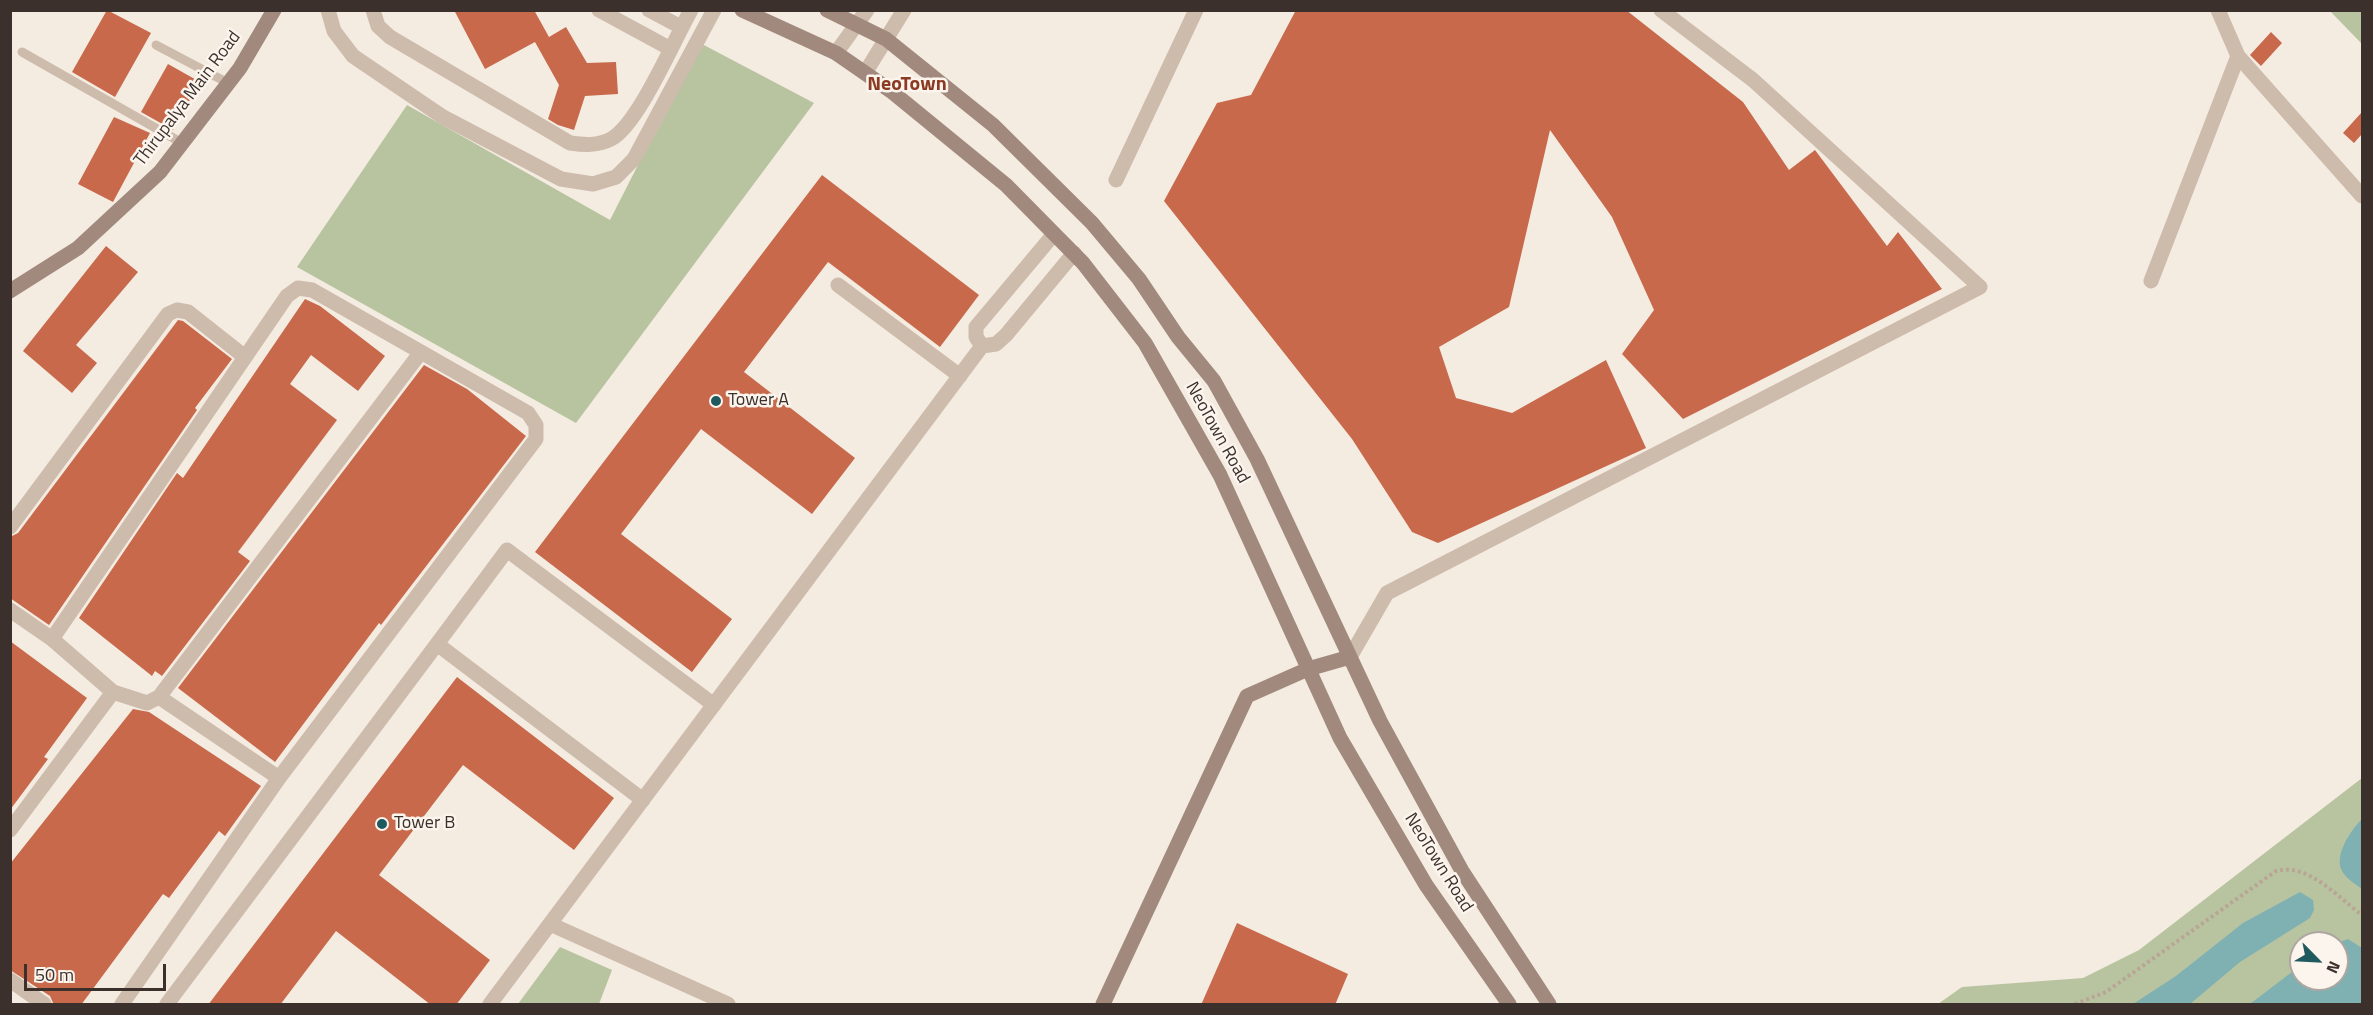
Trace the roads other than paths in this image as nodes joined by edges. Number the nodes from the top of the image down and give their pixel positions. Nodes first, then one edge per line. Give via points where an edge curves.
1 (274, 10) edge
2 (328, 10) edge
3 (373, 10) edge
4 (599, 10) edge
5 (649, 10) edge
6 (691, 10) edge
7 (714, 10) edge
8 (742, 10) edge
9 (827, 10) edge
10 (867, 10) edge
11 (904, 10) edge
12 (1196, 10) edge
13 (1661, 10) edge
14 (2218, 10) edge
15 (859, 24) junction
16 (681, 27) junction
17 (886, 39) junction
18 (156, 45) dead end
19 (669, 48) junction
20 (22, 52) dead end
21 (836, 53) junction
22 (2238, 56) junction
23 (865, 73) junction
24 (228, 83) junction
25 (183, 142) junction
26 (1116, 180) dead end
27 (2362, 196) edge
28 (1054, 234) junction
29 (1074, 253) junction
30 (2151, 281) dead end
31 (838, 285) dead end
32 (10, 291) edge
33 (982, 346) junction
34 (421, 352) junction
35 (245, 357) junction
36 (960, 376) junction
37 (10, 527) edge
38 (10, 610) edge
39 (52, 639) junction
40 (437, 645) junction
41 (1350, 657) junction
42 (1308, 669) junction
43 (113, 692) junction
44 (159, 697) junction
45 (714, 705) junction
46 (279, 778) junction
47 (643, 800) junction
48 (10, 830) edge
49 (550, 924) junction
50 (10, 980) edge
51 (44, 1005) edge
52 (122, 1005) edge
53 (167, 1005) edge
54 (490, 1005) edge
55 (728, 1005) edge
56 (1103, 1005) edge
57 (1509, 1005) edge
58 (1549, 1005) edge

1 - 24 street, Thirupalya Main Road
2 - 7 street via 334,31 353,56 443,117 561,179 593,184 616,177 634,159
3 - 19 street via 378,26 390,37 570,143 584,145 610,140 630,122
4 - 19 street
5 - 16 street
6 - 16 street
8 - 21 street, NeoTown Road
9 - 15 street, NeoTown Road
10 - 15 street
11 - 17 street
12 - 26 street
13 - 41 street via 1753,80 1980,287 1387,593
14 - 22 street
15 - 17 street, NeoTown Road
15 - 21 street
16 - 19 street
17 - 23 street
17 - 41 street, NeoTown Road via 993,125 1092,223 1139,279 1214,381 1257,459
18 - 24 lane
20 - 25 lane
21 - 23 street, NeoTown Road
22 - 27 street
22 - 30 street
23 - 28 street, NeoTown Road via 1006,185
24 - 25 street, Thirupalya Main Road
25 - 32 street, Thirupalya Main Road via 160,172 78,248
28 - 29 street, NeoTown Road
28 - 33 street via 976,327 976,337
29 - 33 street via 1006,335 996,344
29 - 42 street, NeoTown Road via 1145,343 1214,465
31 - 36 street
33 - 36 street
34 - 35 street via 312,290 298,288 287,296
34 - 44 street
34 - 46 street via 528,413 536,424 536,439
35 - 37 street via 188,312 177,310 168,314
35 - 39 street
36 - 45 street
38 - 39 street
39 - 43 street
40 - 45 street via 507,550
40 - 47 street
40 - 53 street
41 - 42 street
41 - 58 street, NeoTown Road via 1380,721 1462,871
42 - 56 street via 1247,696
42 - 57 street, NeoTown Road via 1340,738 1420,875
43 - 44 street via 147,703
43 - 48 street
44 - 46 street
45 - 47 street
46 - 52 street
47 - 49 street
49 - 54 street
49 - 55 street
50 - 51 street

